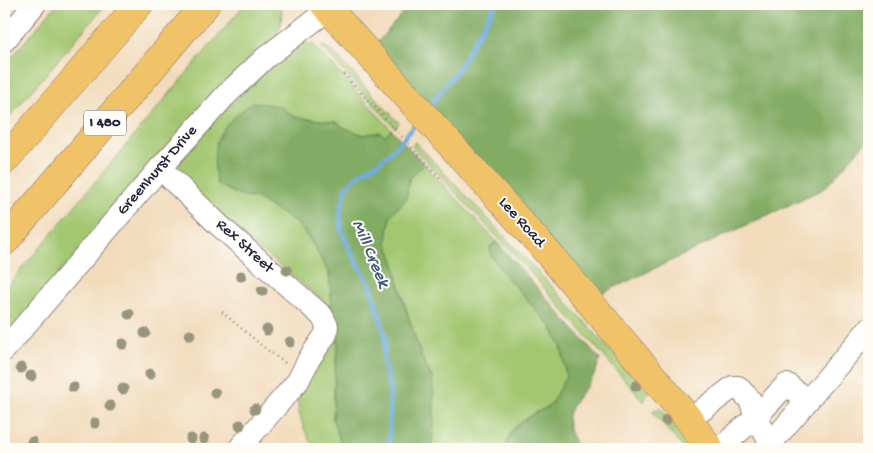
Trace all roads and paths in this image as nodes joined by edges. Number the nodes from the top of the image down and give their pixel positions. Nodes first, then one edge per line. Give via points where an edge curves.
1 (35, 4) edge
2 (139, 4) edge
3 (206, 4) edge
4 (330, 5) edge
5 (4, 41) edge
6 (344, 74) dead end
7 (4, 161) edge
8 (160, 168) junction
9 (441, 179) dead end
10 (4, 242) edge
11 (222, 312) dead end
12 (869, 329) edge
13 (4, 350) edge
14 (303, 369) junction
15 (807, 401) junction
16 (756, 417) junction
17 (690, 420) junction
18 (769, 446) edge
19 (239, 449) edge
20 (710, 449) edge
21 (719, 449) edge

1 - 5 street
2 - 7 main road
3 - 10 main road, I 480
4 - 8 street, Greenhurst Drive via 237,84
4 - 17 main road, Lee Road
6 - 9 path
8 - 13 street, Greenhurst Drive
8 - 14 street, Rex Street via 322,316 327,326 326,334
11 - 14 path via 283,362
12 - 15 street
14 - 19 street via 298,381
15 - 16 street via 786,385
15 - 18 street
16 - 17 street via 750,400 738,387 733,387
16 - 18 street
16 - 21 street
17 - 20 main road, Lee Road

